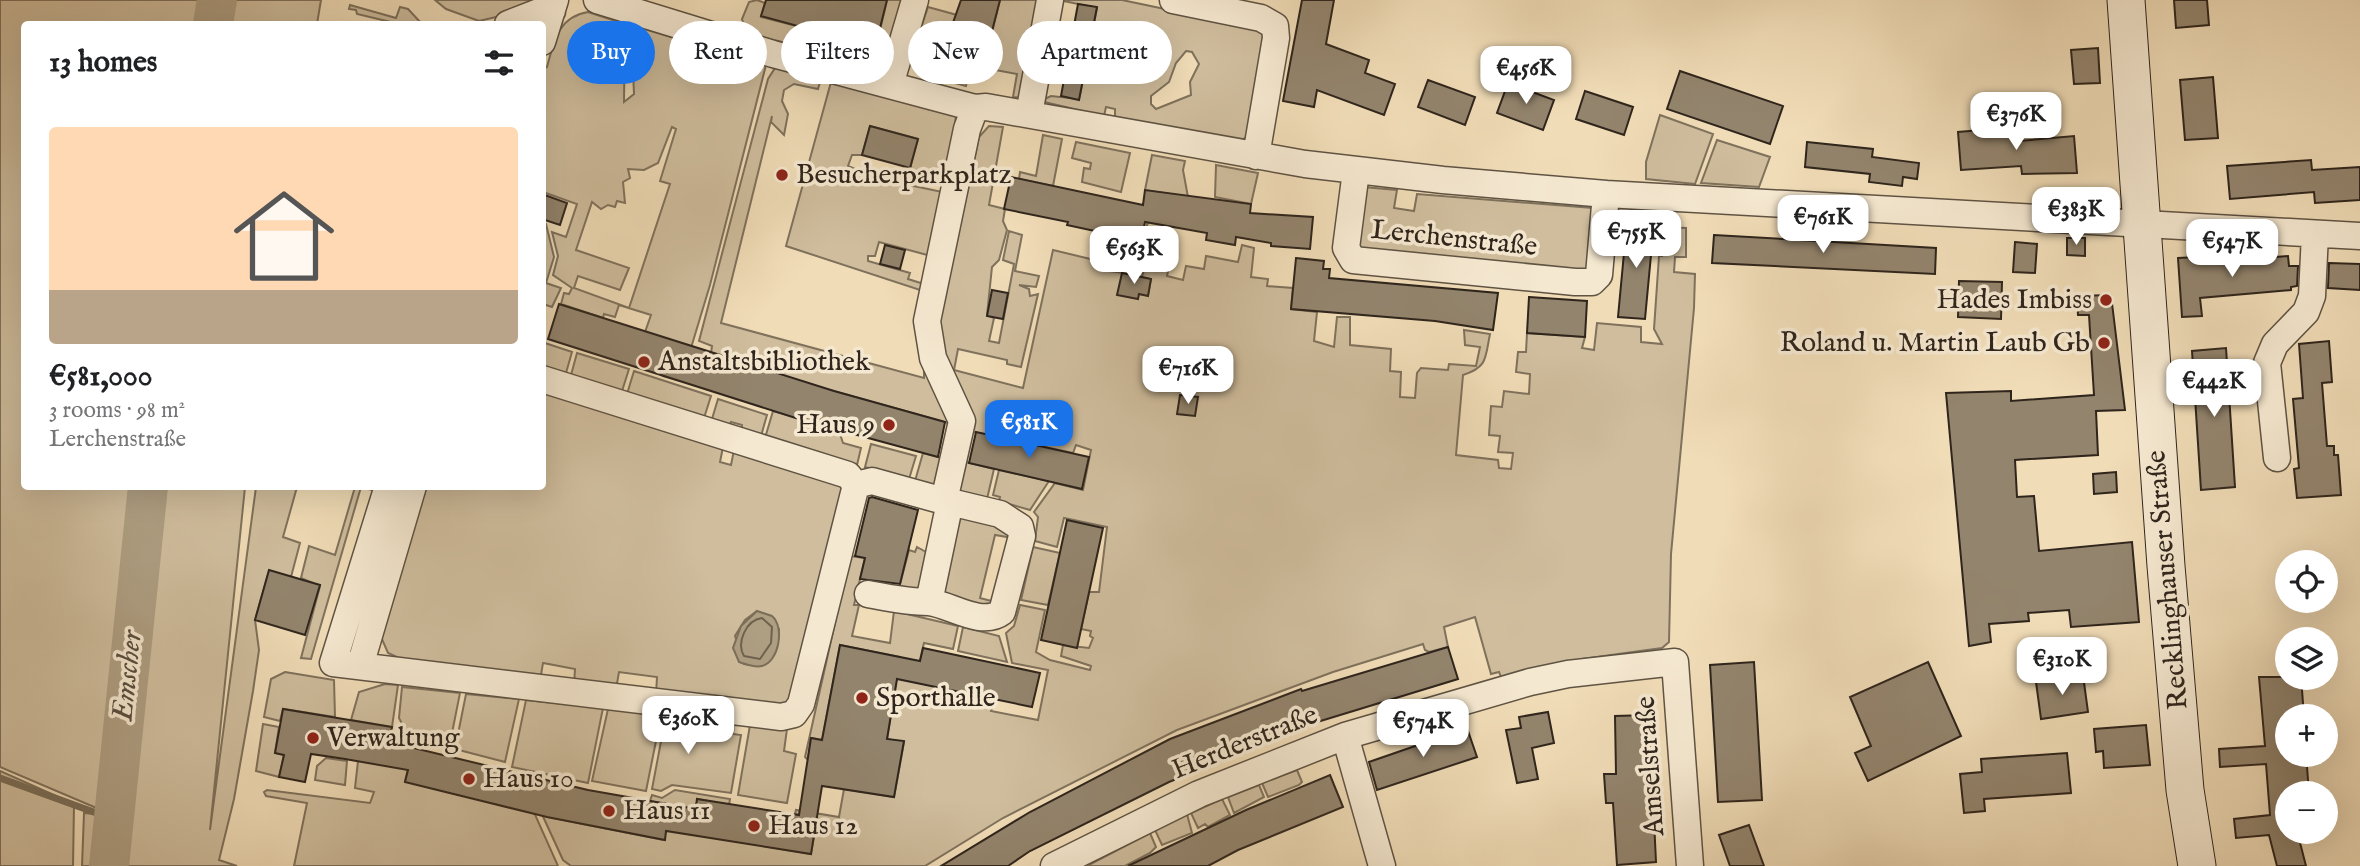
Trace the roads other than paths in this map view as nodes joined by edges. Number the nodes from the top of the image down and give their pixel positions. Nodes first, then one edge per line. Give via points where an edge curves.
1 (597, 0) edge
2 (915, 0) edge
3 (1050, 0) edge
4 (1173, 0) edge
5 (2126, 0) edge
6 (553, 6) edge
7 (516, 21) edge
8 (546, 29) edge
9 (890, 85) junction
10 (975, 108) junction
11 (1029, 114) junction
12 (1256, 156) junction
13 (1356, 171) junction
14 (1606, 194) junction
15 (2143, 225) junction
16 (2315, 234) junction
17 (2360, 236) edge
18 (546, 380) edge
19 (2277, 458) dead end
20 (856, 485) junction
21 (387, 490) edge
22 (412, 490) edge
23 (941, 500) junction
24 (868, 594) dead end
25 (929, 602) junction
26 (1675, 662) joint
27 (360, 666) junction
28 (1345, 737) junction
29 (1054, 866) edge
30 (1382, 866) edge
31 (1690, 866) edge
32 (2197, 866) edge

1 - 9 street, Lerchenstraße
2 - 9 street
3 - 11 street
4 - 12 street via 1261,18 1275,26
5 - 15 main road, Recklinghauser Straße
6 - 7 street
6 - 8 street
9 - 10 street, Lerchenstraße
10 - 11 street, Lerchenstraße
10 - 23 street via 928,313 933,358 962,422
11 - 12 street, Lerchenstraße
12 - 13 street, Lerchenstraße
13 - 14 street, Lerchenstraße
13 - 14 street, Lerchenstraße via 1346,248 1353,260 1588,283 1597,279 1600,271
14 - 15 street, Lerchenstraße
15 - 16 street, Lerchenstraße
15 - 32 main road, Recklinghauser Straße via 2168,593 2185,790
16 - 17 street, Lerchenstraße
16 - 19 street via 2312,296 2306,312 2275,344 2267,363
18 - 20 street via 848,475
20 - 23 street via 872,481
20 - 27 street via 802,704 794,714 748,714
21 - 27 street via 333,663
22 - 27 street
23 - 25 street
23 - 25 street via 1012,519 1022,536 999,615 987,618
24 - 25 street
26 - 28 street, Herderstraße via 1530,682
26 - 31 street, Amselstraße
28 - 29 street, Herderstraße via 1199,794
28 - 30 street

